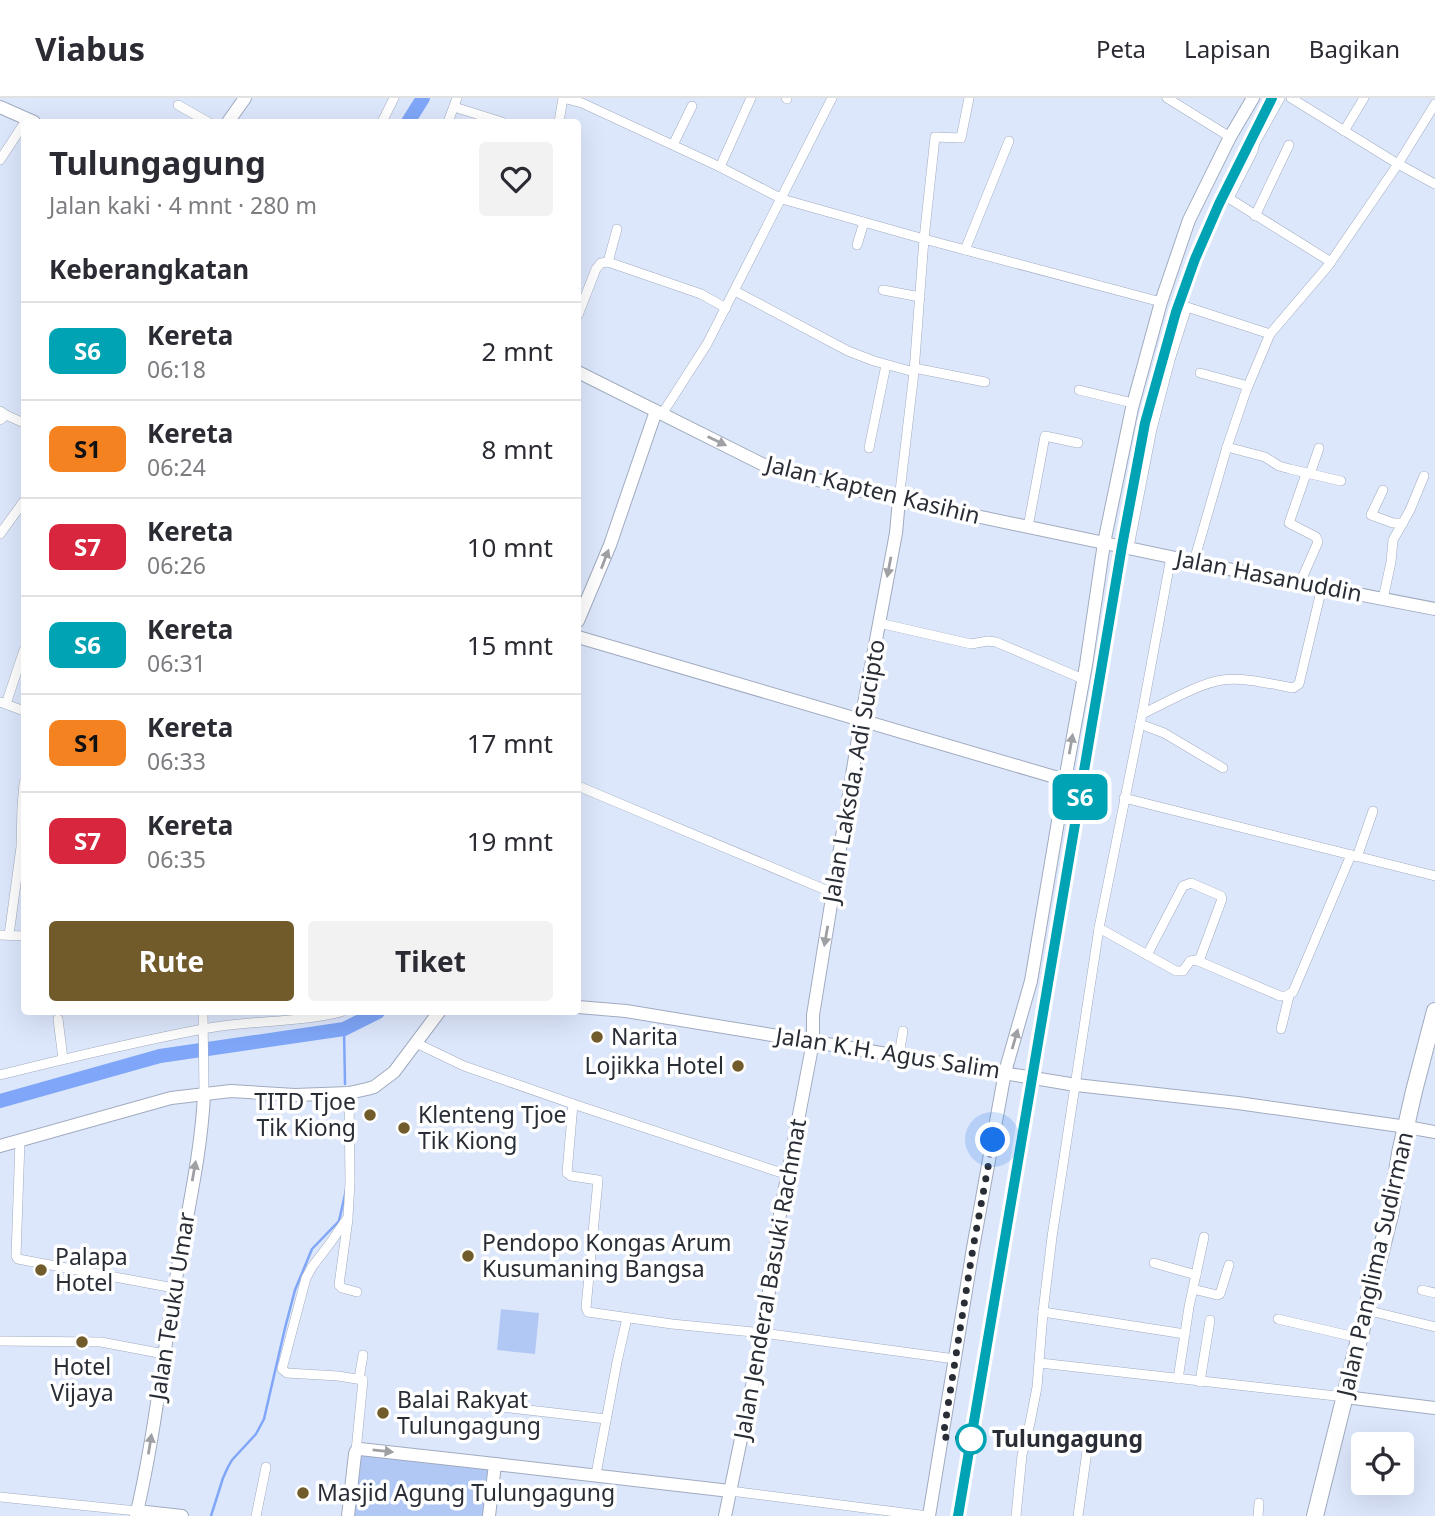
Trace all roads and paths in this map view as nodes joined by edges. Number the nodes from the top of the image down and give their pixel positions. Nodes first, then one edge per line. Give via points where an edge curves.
1 (394, 98) edge
2 (751, 98) edge
3 (832, 98) edge
4 (969, 98) edge
5 (1167, 98) edge
6 (1254, 98) edge
7 (1280, 98) edge
8 (1290, 98) edge
9 (1364, 98) edge
10 (241, 100) edge
11 (455, 102) edge
12 (1435, 104) edge
13 (178, 105) dead end
14 (692, 106) dead end
15 (0, 107) edge
16 (27, 119) edge
17 (203, 119) edge
18 (230, 119) edge
19 (384, 119) edge
20 (449, 119) edge
21 (495, 119) edge
22 (560, 119) edge
23 (1344, 131) junction
24 (21, 134) edge
25 (1230, 137) junction
26 (1009, 141) dead end
27 (673, 145) junction
28 (1289, 145) dead end
29 (0, 160) edge
30 (1398, 164) junction
31 (720, 167) junction
32 (1435, 184) edge
33 (782, 199) junction
34 (1255, 216) junction
35 (864, 222) junction
36 (617, 229) dead end
37 (924, 239) junction
38 (856, 245) dead end
39 (965, 250) junction
40 (608, 262) junction
41 (1327, 267) junction
42 (883, 290) dead end
43 (735, 291) junction
44 (920, 298) junction
45 (1161, 302) junction
46 (581, 308) edge
47 (726, 308) junction
48 (1270, 334) junction
49 (886, 365) junction
50 (914, 370) junction
51 (581, 373) edge
52 (1200, 373) dead end
53 (985, 382) dead end
54 (1248, 386) junction
55 (1079, 390) dead end
56 (1133, 403) junction
57 (659, 412) junction
58 (2, 415) edge
59 (21, 422) edge
60 (1079, 443) dead end
61 (1227, 447) junction
62 (869, 448) dead end
63 (1319, 448) dead end
64 (1308, 474) junction
65 (1424, 476) dead end
66 (1341, 481) dead end
67 (1383, 490) dead end
68 (899, 500) junction
69 (21, 505) edge
70 (1403, 523) junction
71 (1028, 527) junction
72 (0, 534) edge
73 (1104, 543) junction
74 (1129, 547) junction
75 (1171, 557) junction
76 (1194, 561) junction
77 (1300, 583) junction
78 (1322, 587) junction
79 (1383, 599) junction
80 (1435, 609) edge
81 (581, 614) edge
82 (879, 623) junction
83 (581, 638) edge
84 (21, 658) edge
85 (1083, 679) junction
86 (3, 703) edge
87 (21, 710) edge
88 (1141, 719) junction
89 (861, 720) junction
90 (1223, 768) dead end
91 (1065, 779) junction
92 (581, 787) edge
93 (1124, 798) junction
94 (1373, 811) dead end
95 (21, 847) edge
96 (1354, 856) junction
97 (1435, 876) edge
98 (833, 893) junction
99 (1099, 928) junction
100 (4, 935) edge
101 (1147, 955) junction
102 (1199, 961) junction
103 (1289, 996) junction
104 (581, 1007) edge
105 (1435, 1011) edge
106 (204, 1015) edge
107 (318, 1015) edge
108 (437, 1015) edge
109 (58, 1019) dead end
110 (1281, 1029) dead end
111 (204, 1030) junction
112 (903, 1031) dead end
113 (813, 1042) junction
114 (416, 1043) junction
115 (899, 1055) junction
116 (63, 1059) junction
117 (1005, 1072) junction
118 (0, 1075) edge
119 (1076, 1085) junction
120 (349, 1093) junction
121 (204, 1095) junction
122 (573, 1104) junction
123 (1407, 1127) junction
124 (1435, 1132) edge
125 (20, 1141) junction
126 (0, 1146) edge
127 (788, 1175) junction
128 (348, 1217) junction
129 (1204, 1237) dead end
130 (1154, 1264) dead end
131 (1229, 1265) dead end
132 (1196, 1275) junction
133 (174, 1288) junction
134 (1193, 1289) junction
135 (1422, 1290) dead end
136 (357, 1292) dead end
137 (1435, 1293) edge
138 (1366, 1310) junction
139 (1043, 1312) junction
140 (627, 1318) junction
141 (1278, 1319) dead end
142 (1210, 1321) dead end
143 (1435, 1327) edge
144 (763, 1333) junction
145 (1185, 1334) junction
146 (1359, 1338) junction
147 (0, 1341) edge
148 (164, 1354) junction
149 (363, 1355) dead end
150 (955, 1359) junction
151 (1040, 1363) junction
152 (359, 1379) junction
153 (1178, 1379) junction
154 (1200, 1382) junction
155 (1345, 1398) junction
156 (468, 1403) dead end
157 (1435, 1408) edge
158 (606, 1419) junction
159 (356, 1451) junction
160 (1087, 1451) dead end
161 (495, 1464) junction
162 (266, 1467) dead end
163 (596, 1475) junction
164 (730, 1491) junction
165 (0, 1497) edge
166 (1259, 1503) dead end
167 (137, 1513) edge
168 (182, 1516) edge
169 (256, 1516) edge
170 (348, 1516) edge
171 (489, 1516) edge
172 (725, 1516) edge
173 (928, 1516) edge
174 (1016, 1516) edge
175 (1078, 1516) edge
176 (1258, 1516) edge
177 (1315, 1516) edge

1 - 19 street
2 - 31 street
3 - 33 street
4 - 37 street via 961,138 935,137
5 - 25 street
6 - 25 street
7 - 34 street via 1230,196
8 - 23 street
9 - 23 street
10 - 18 street
11 - 20 street
11 - 21 street
12 - 30 street
13 - 17 street
14 - 27 street
15 - 16 street
22 - 27 street via 563,98 573,100
23 - 30 street
24 - 29 street
25 - 45 street via 1189,220
26 - 39 street
27 - 31 street
28 - 34 street
30 - 32 street
30 - 41 street
31 - 33 street
33 - 35 street
33 - 43 street
34 - 41 street
35 - 37 street
35 - 38 street
36 - 40 street
37 - 39 street
37 - 44 street
39 - 45 street
40 - 46 street via 596,270
40 - 47 street via 701,294
41 - 48 street
42 - 44 street
43 - 47 street
43 - 49 street via 824,339
44 - 50 street
45 - 56 street
47 - 57 street via 708,344
48 - 54 street
48 - 74 street via 1187,307 1152,429
49 - 50 street
49 - 62 street
50 - 53 street
50 - 68 street
51 - 57 street, Jalan Kapten Kasihin
52 - 54 street
54 - 61 street
55 - 56 street
56 - 73 street
57 -> 68 street, Jalan Kapten Kasihin via 770,468
81 -> 57 street
58 - 59 street
60 - 71 street via 1045,436
61 - 64 street
61 - 76 street
63 - 64 street
64 - 66 street
64 - 77 street via 1289,523 1318,542
65 - 70 street
67 - 70 street via 1371,515
68 - 71 street, Jalan Kapten Kasihin
68 -> 82 street, Jalan Laksda. Adi Sucipto
69 - 72 street
70 - 79 street via 1393,540
71 - 73 street, Jalan Kapten Kasihin
73 - 74 street, Jalan Hasanuddin
73 - 85 street
74 - 75 street, Jalan Hasanuddin
75 - 76 street, Jalan Hasanuddin
75 - 88 street
76 - 77 street, Jalan Hasanuddin
77 - 78 street, Jalan Hasanuddin
78 - 79 street, Jalan Hasanuddin
78 - 88 street via 1297,687 1222,680
79 - 80 street, Jalan Hasanuddin
82 - 85 street via 971,644 996,642
82 - 89 street, Jalan Laksda. Adi Sucipto
83 - 89 street
84 - 86 street
91 -> 85 street
86 - 87 street
88 - 90 street
88 - 93 street
89 - 91 street
89 - 98 street, Jalan Laksda. Adi Sucipto
117 -> 91 street via 1031,981
92 - 98 street
93 - 96 street
93 - 99 street
94 - 96 street
95 - 100 street
96 - 97 street
96 - 103 street
98 -> 113 street, Jalan Laksda. Adi Sucipto via 813,1015
99 - 101 street
99 - 119 street
101 - 102 street via 1179,972 1193,960
101 - 102 street via 1184,886 1191,883 1223,899
102 - 103 street
103 - 110 street
104 - 113 street, Jalan K.H. Agus Salim
105 - 123 highway, Jalan Panglima Sudirman
106 - 111 street
107 - 111 street
108 - 114 street
109 - 116 street
111 - 116 street
111 - 121 street
112 - 115 street
113 - 115 street, Jalan K.H. Agus Salim
113 - 127 street, Jalan Jenderal Basuki Rachmat
114 - 120 street via 387,1078 374,1087
114 - 122 street via 464,1066
115 - 117 street, Jalan K.H. Agus Salim
116 - 118 street
117 - 119 street, Jalan K.H. Agus Salim
117 - 150 street
119 - 123 street, Jalan K.H. Agus Salim
119 - 139 street
120 - 121 street via 295,1096 230,1091
120 - 128 street
121 - 125 street via 171,1098
133 -> 121 street, Jalan Teuku Umar via 203,1125
122 - 127 street
122 - 140 street via 566,1173 598,1180 586,1310
123 - 124 street, Jalan K.H. Agus Salim
123 - 138 highway, Jalan Panglima Sudirman
125 - 126 street
125 - 133 street via 18,1259
127 - 144 street, Jalan Jenderal Basuki Rachmat
128 - 136 street via 339,1285
128 - 152 street via 306,1278 282,1369
129 - 132 street
130 - 132 street
131 - 134 street via 1220,1294
132 - 134 street
133 - 148 street, Jalan Teuku Umar
134 - 145 street
135 - 137 street
138 - 143 street
138 - 146 highway, Jalan Panglima Sudirman
139 - 145 street
139 - 151 street
140 - 144 street
140 - 158 street
141 - 146 street
142 - 154 street
144 - 150 street
144 - 164 street, Jalan Jenderal Basuki Rachmat
145 - 153 street
146 - 155 highway, Jalan Panglima Sudirman
147 - 148 street via 101,1342
167 -> 148 street, Jalan Teuku Umar
149 - 152 street
150 - 173 street
151 - 153 street
151 - 174 street via 1021,1455
152 - 159 street via 364,1381
153 - 154 street
154 - 155 street
155 - 157 street
155 - 177 highway, Jalan Panglima Sudirman
156 - 158 street
158 - 163 street
159 -> 161 street
159 - 170 street
160 - 175 street
161 - 163 street
161 - 171 street
162 - 169 street
163 - 164 street
164 - 172 street, Jalan Jenderal Basuki Rachmat
164 - 173 street
165 - 167 street
166 - 176 street
167 - 168 street

